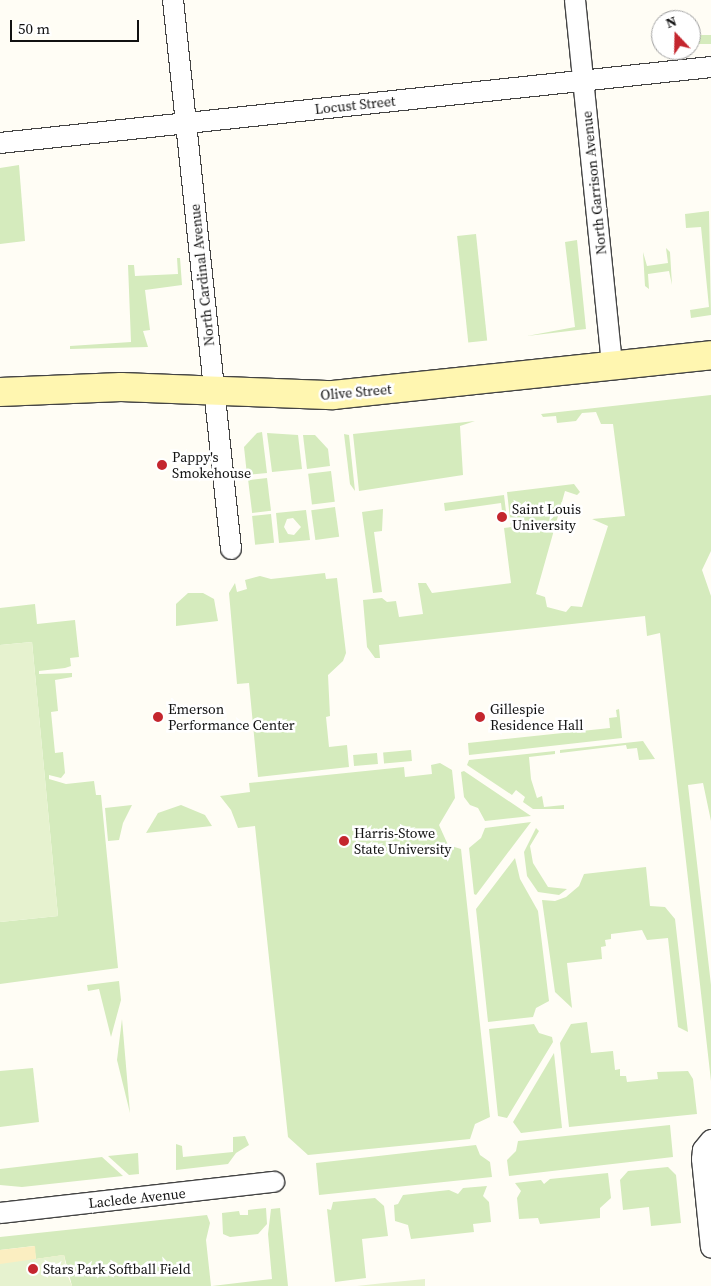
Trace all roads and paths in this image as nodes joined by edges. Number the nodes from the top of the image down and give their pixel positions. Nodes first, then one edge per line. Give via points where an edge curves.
1 (173, 0) edge
2 (575, 0) edge
3 (711, 67) edge
4 (584, 80) junction
5 (186, 124) junction
6 (0, 144) edge
7 (711, 355) edge
8 (612, 366) junction
9 (215, 390) junction
10 (0, 392) edge
11 (231, 550) dead end
12 (709, 1142) edge
13 (274, 1182) dead end
14 (0, 1213) edge
15 (711, 1248) edge

1 - 5 street, North Cardinal Avenue
2 - 4 street, North Garrison Avenue
3 - 4 street, Locust Street
4 - 5 street, Locust Street
4 - 8 street, North Garrison Avenue
5 - 6 street, Locust Street
5 - 9 street, North Cardinal Avenue
7 - 8 main road, Olive Street
8 - 9 main road, Olive Street via 333,395
9 - 10 main road, Olive Street via 121,387
9 - 11 street, North Cardinal Avenue
12 - 15 street via 702,1160
13 - 14 street, Laclede Avenue

